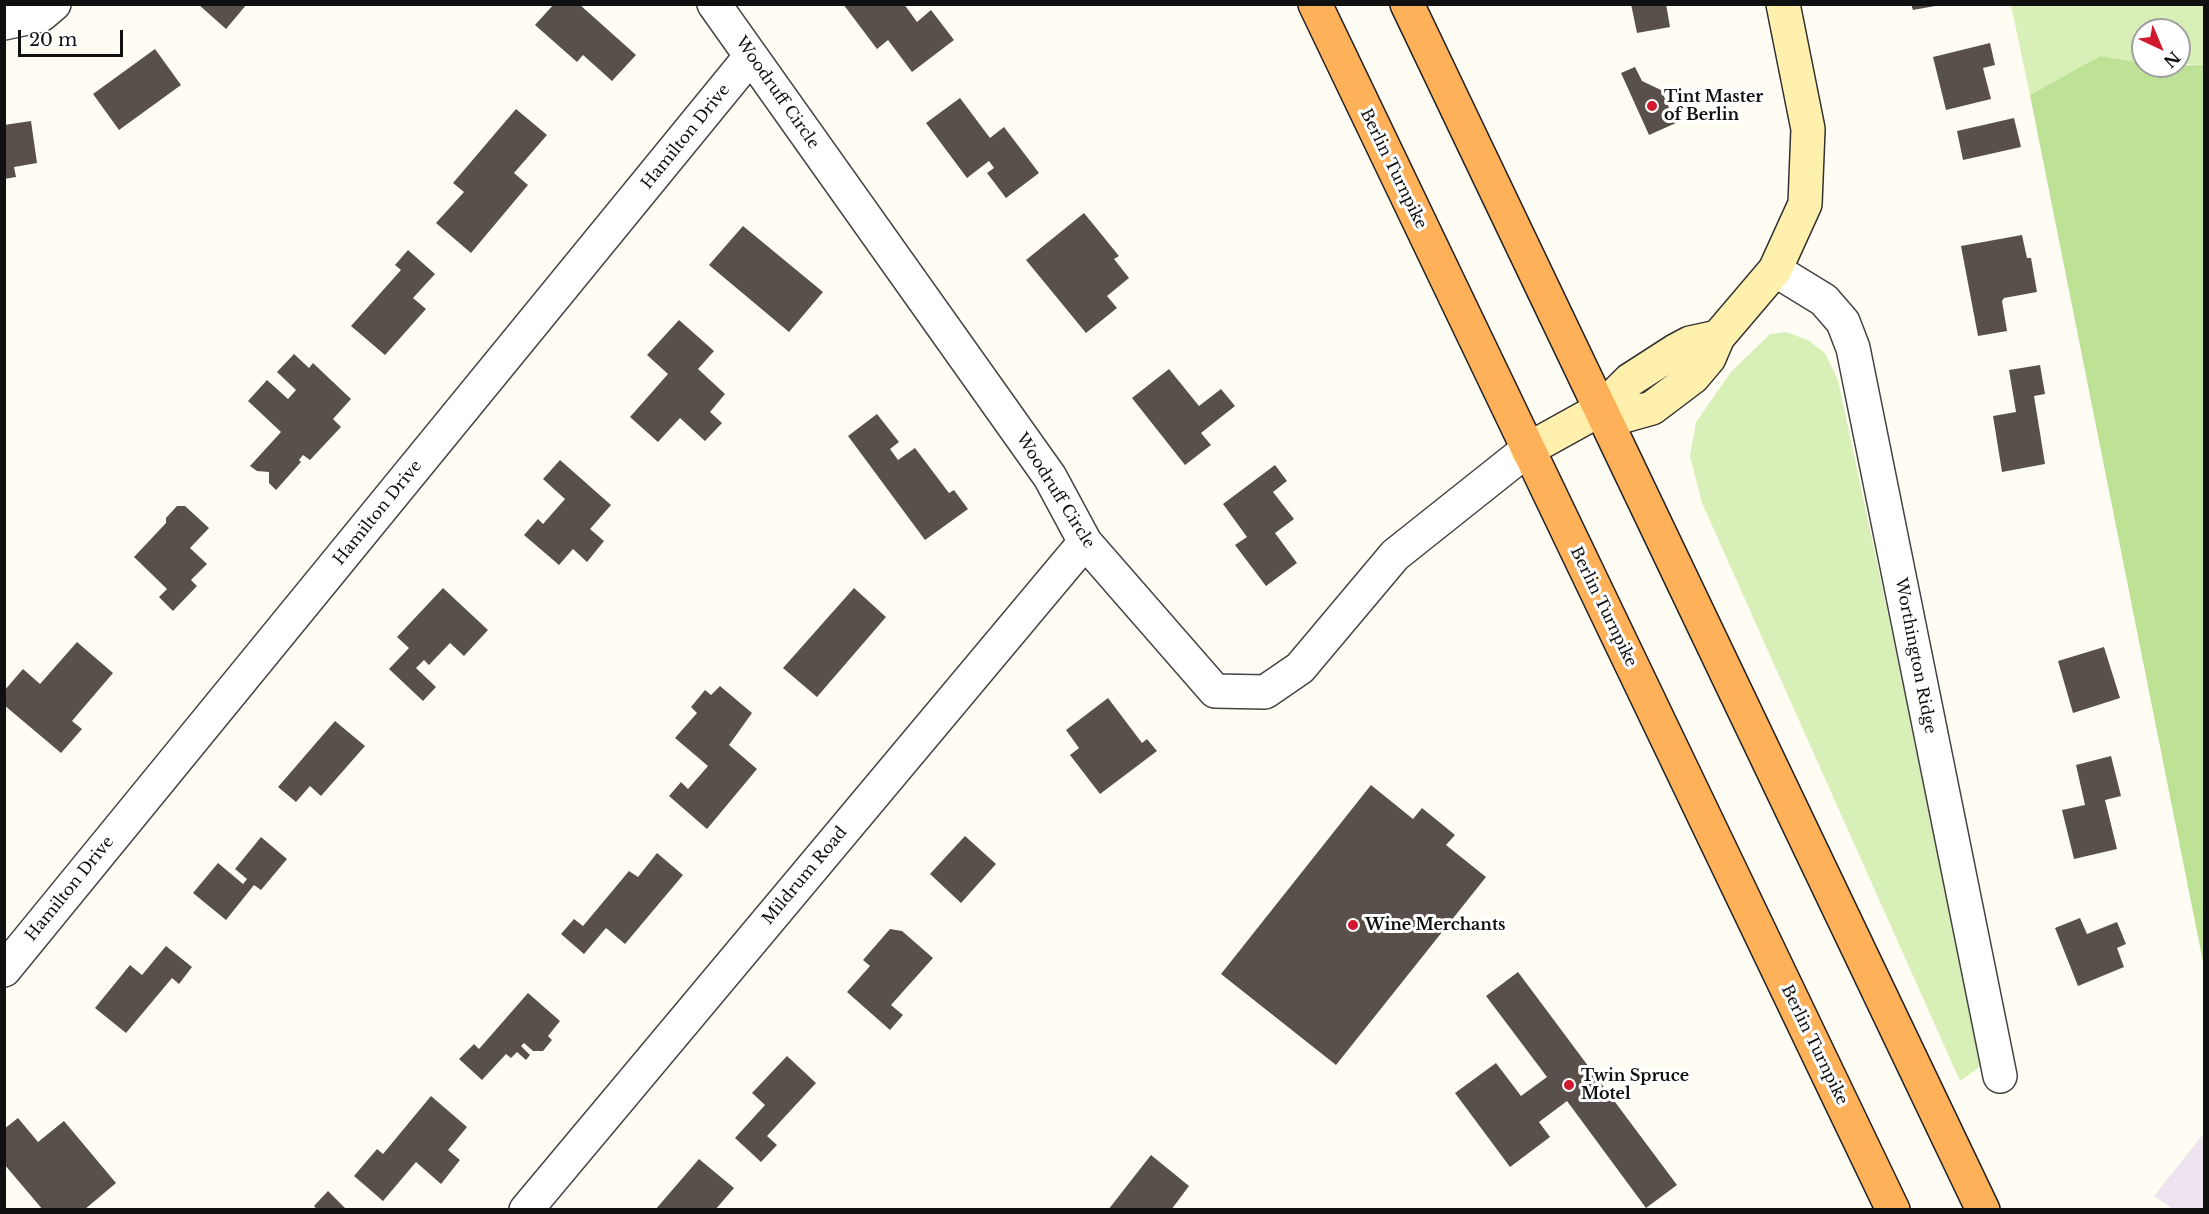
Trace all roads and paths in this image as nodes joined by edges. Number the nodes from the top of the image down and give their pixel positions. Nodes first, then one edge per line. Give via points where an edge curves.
1 (54, 4) edge
2 (714, 4) edge
3 (1315, 4) edge
4 (1407, 4) edge
5 (1783, 4) edge
6 (4, 23) edge
7 (752, 56) junction
8 (1775, 270) junction
9 (1601, 410) junction
10 (1527, 450) junction
11 (1085, 542) junction
12 (4, 970) edge
13 (2000, 1076) dead end
14 (526, 1209) edge
15 (1893, 1209) edge
16 (1983, 1209) edge

1 - 6 street via 41,15
2 - 7 street, Woodruff Circle
3 - 10 highway, Berlin Turnpike
4 - 9 highway
5 - 8 main road via 1808,129 1804,204
7 - 11 street, Woodruff Circle via 1050,477
7 - 12 street, Hamilton Drive
8 - 9 main road via 1718,337 1709,358 1693,377 1652,408 1627,415
8 - 13 street, Worthington Ridge via 1824,300 1843,322 1853,348
9 - 10 main road
9 - 16 highway
10 - 11 street, Woodruff Circle via 1395,555 1300,668 1265,692 1215,692
10 - 15 highway, Berlin Turnpike
11 - 14 street, Mildrum Road

